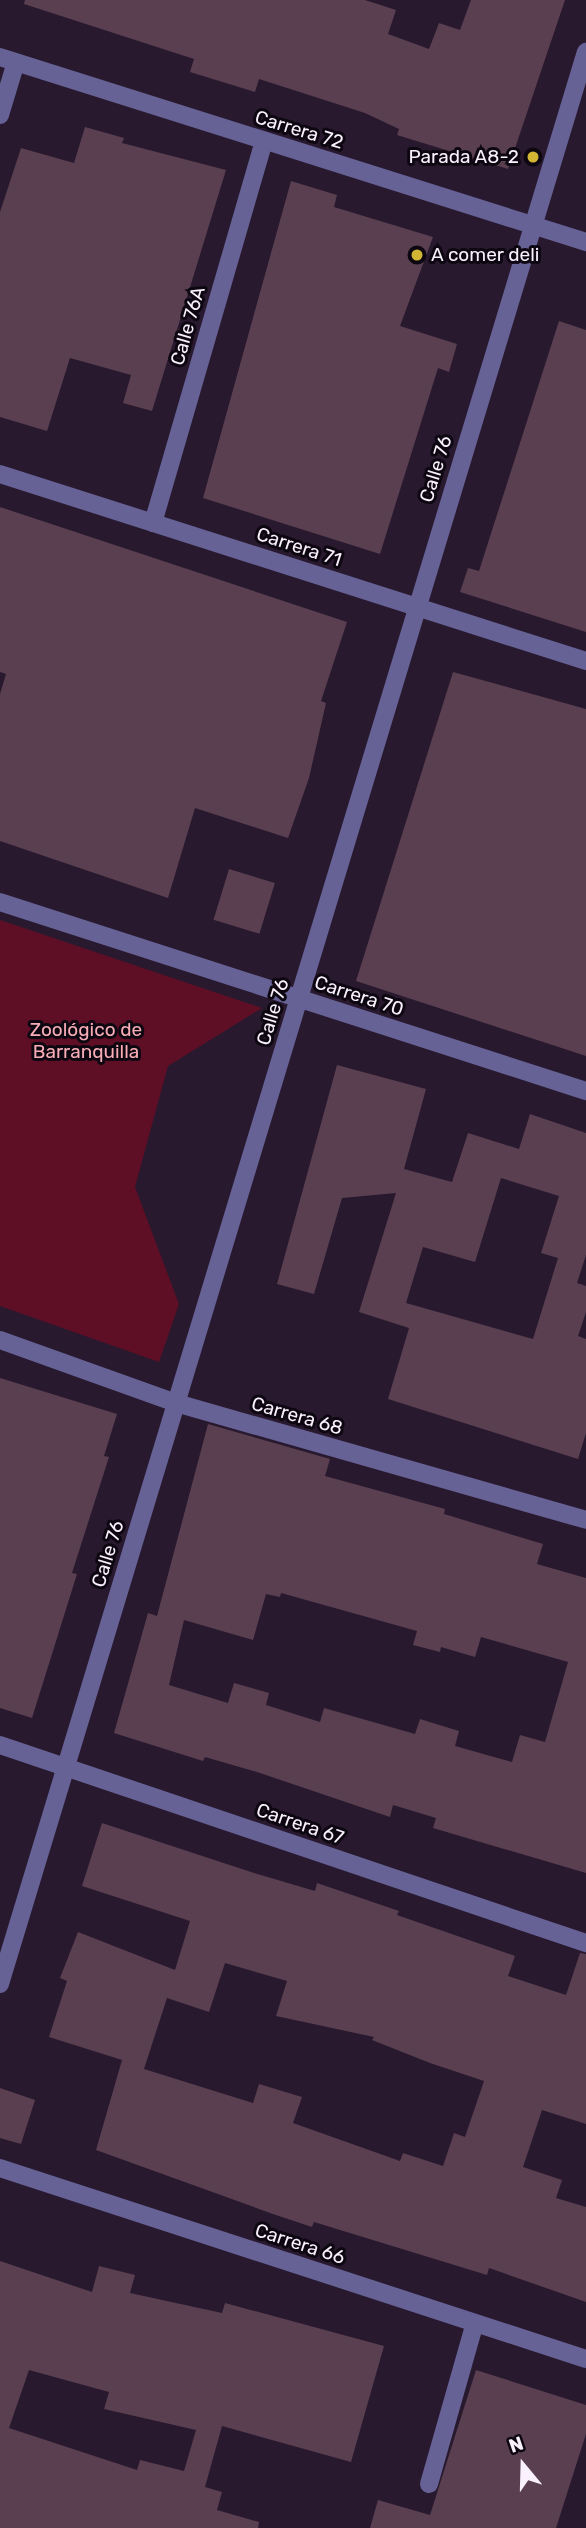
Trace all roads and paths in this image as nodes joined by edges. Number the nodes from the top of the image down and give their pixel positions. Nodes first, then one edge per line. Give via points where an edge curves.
1 (586, 52) edge
2 (8, 60) edge
3 (0, 115) edge
4 (264, 141) junction
5 (533, 226) junction
6 (586, 242) edge
7 (0, 474) edge
8 (153, 523) junction
9 (416, 606) junction
10 (586, 661) edge
11 (0, 902) edge
12 (299, 999) junction
13 (586, 1091) edge
14 (0, 1340) edge
15 (176, 1403) junction
16 (586, 1520) edge
17 (0, 1745) edge
18 (66, 1767) junction
19 (586, 1943) edge
20 (0, 1983) edge
21 (0, 2168) edge
22 (475, 2323) junction
23 (586, 2360) edge
24 (429, 2484) dead end

1 - 5 street, Calle 76
2 - 3 street
2 - 4 street, Carrera 72
4 - 5 street, Carrera 72
4 - 8 street, Calle 76A
5 - 6 street, Carrera 72
5 - 9 street, Calle 76
7 - 8 street, Carrera 71
8 - 9 street, Carrera 71
9 - 10 street, Carrera 71
9 - 12 street, Calle 76
11 - 12 street, Carrera 70
12 - 13 street, Carrera 70
12 - 15 street, Calle 76
14 - 15 street, Carrera 68
15 - 16 street, Carrera 68
15 - 18 street, Calle 76
17 - 18 street, Carrera 67
18 - 19 street, Carrera 67
18 - 20 street, Calle 76
21 - 22 street, Carrera 66
22 - 23 street, Carrera 66
22 - 24 street

